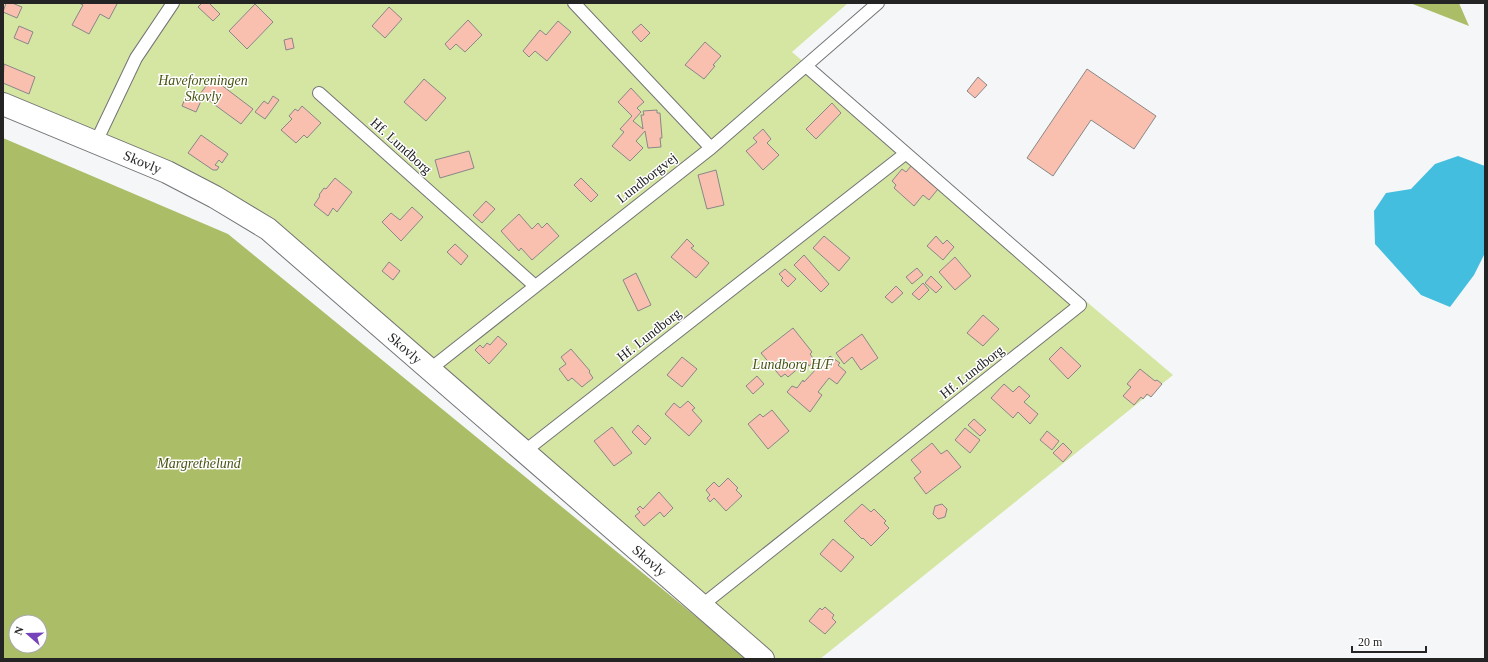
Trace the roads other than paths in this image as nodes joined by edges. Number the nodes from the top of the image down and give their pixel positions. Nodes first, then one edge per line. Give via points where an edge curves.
1 (174, 3) edge
2 (574, 3) edge
3 (878, 3) edge
4 (806, 66) junction
5 (319, 93) dead end
6 (3, 104) edge
7 (96, 142) junction
8 (711, 148) junction
9 (905, 154) junction
10 (534, 286) junction
11 (429, 370) junction
12 (525, 451) junction
13 (701, 606) junction
14 (763, 659) edge

1 - 7 lane via 136,58
2 - 8 lane
3 - 4 lane, Lundborgvej
4 - 8 lane, Lundborgvej
4 - 9 lane, Hf. Lundborg
5 - 10 lane, Hf. Lundborg
6 - 7 street, Skovly
7 - 11 street, Skovly via 167,172 268,229
8 - 10 lane, Lundborgvej
9 - 12 lane, Hf. Lundborg
9 - 13 lane, Hf. Lundborg via 1080,305
10 - 11 lane, Lundborgvej
11 - 12 street, Skovly
12 - 13 street, Skovly
13 - 14 street, Skovly

